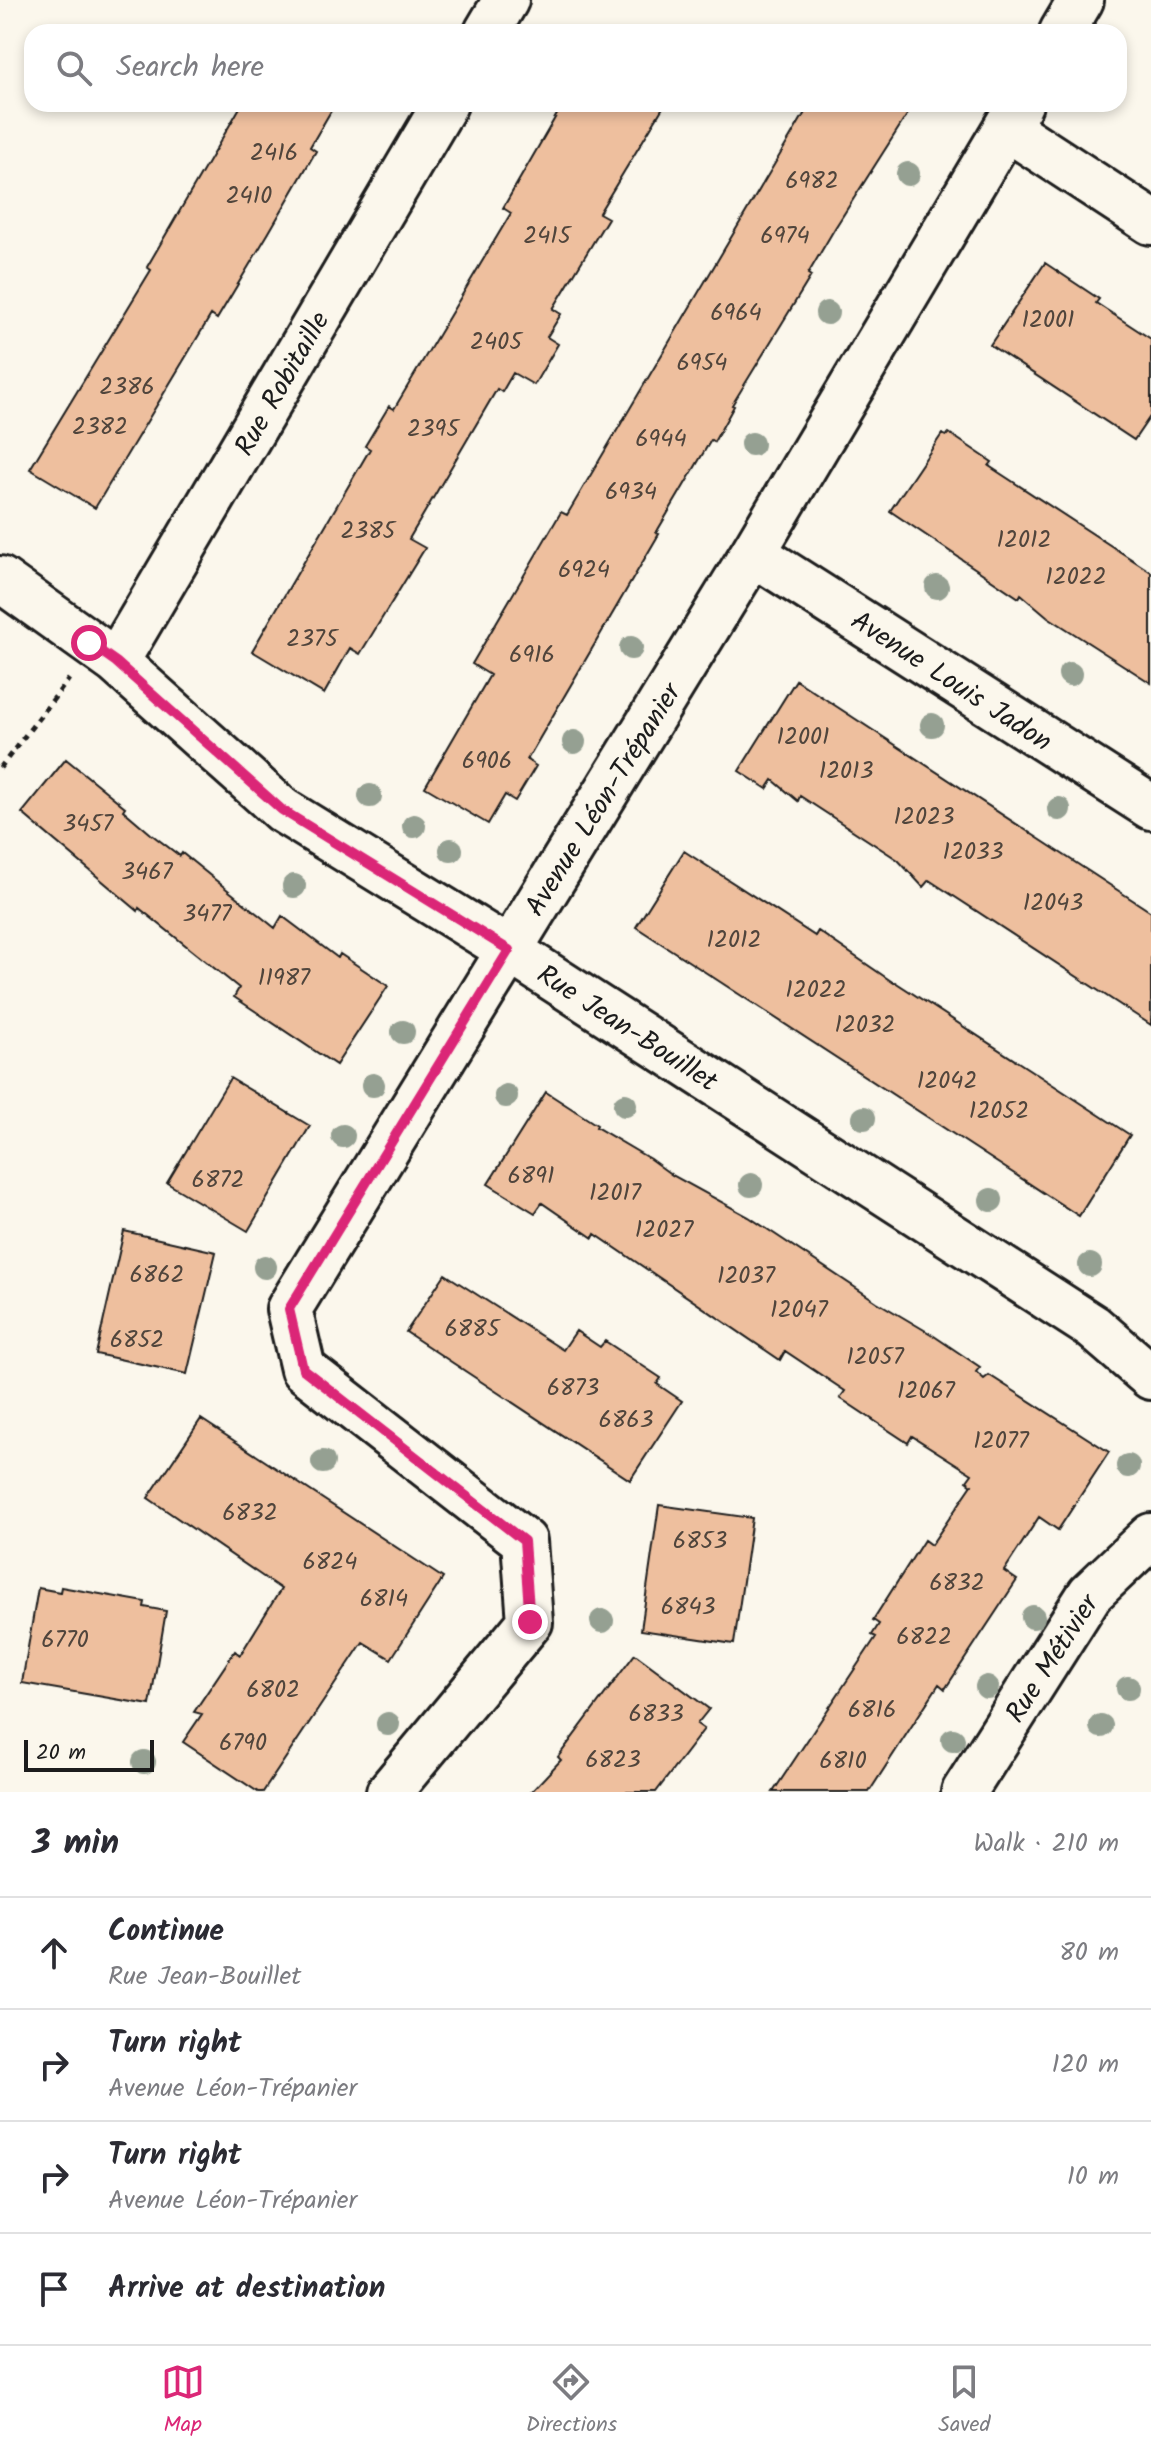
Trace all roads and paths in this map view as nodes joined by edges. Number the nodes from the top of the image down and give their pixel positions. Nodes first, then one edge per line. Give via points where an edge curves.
1 (506, 0) edge
2 (1081, 0) edge
3 (492, 24) edge
4 (1067, 24) edge
5 (440, 112) edge
6 (1014, 116) edge
7 (1151, 222) edge
8 (753, 553) junction
9 (0, 579) edge
10 (105, 655) junction
11 (0, 768) edge
12 (1151, 807) edge
13 (509, 950) junction
14 (1151, 1377) edge
15 (1151, 1536) edge
16 (389, 1792) edge
17 (964, 1792) edge

1 - 3 street
2 - 4 street
5 - 10 street, Rue Robitaille
6 - 7 street
6 - 8 street, Avenue Léon-Trépanier
8 - 12 street, Avenue Louis Jadon
8 - 13 street, Avenue Léon-Trépanier
9 - 10 street, Rue Jean-Bouillet
10 - 11 path
10 - 13 street, Rue Jean-Bouillet via 282,810
13 - 14 street, Rue Jean-Bouillet via 1093,1327
13 - 16 street, Avenue Léon-Trépanier via 289,1309 303,1369 524,1541 530,1622
15 - 17 street, Rue Métivier via 1090,1594

